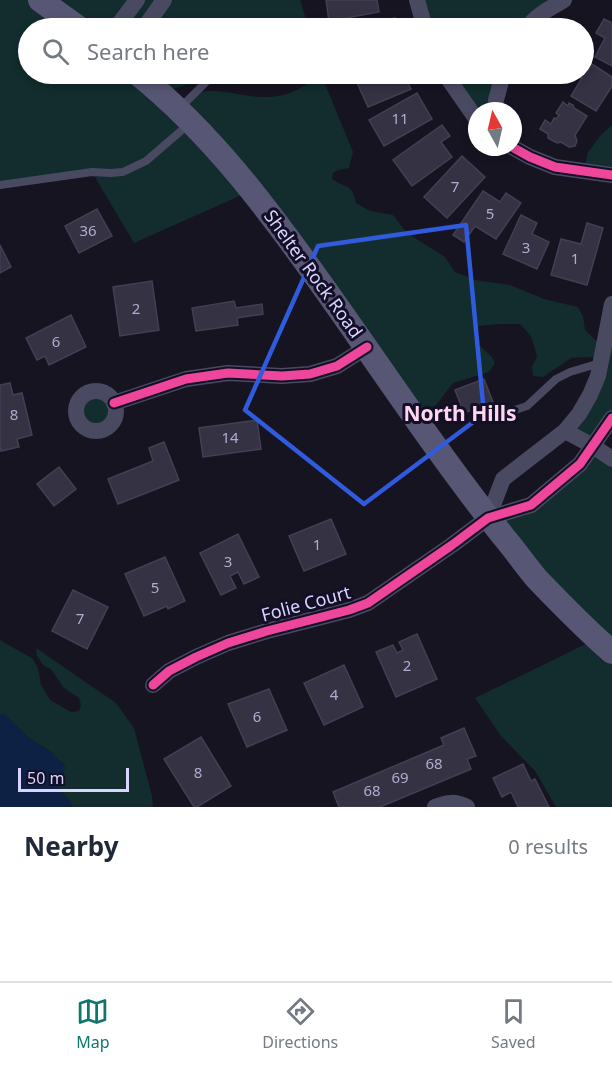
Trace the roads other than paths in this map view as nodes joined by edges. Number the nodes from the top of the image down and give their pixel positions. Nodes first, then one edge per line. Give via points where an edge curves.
1 (40, 0) edge
2 (137, 0) edge
3 (164, 0) edge
4 (417, 0) edge
5 (564, 0) edge
6 (65, 18) edge
7 (124, 18) edge
8 (151, 18) edge
9 (422, 18) edge
10 (538, 18) edge
11 (149, 84) edge
12 (207, 84) edge
13 (452, 84) edge
14 (500, 84) edge
15 (496, 102) edge
16 (468, 107) edge
17 (186, 116) junction
18 (522, 153) edge
19 (612, 175) edge
20 (0, 185) edge
21 (612, 304) edge
22 (367, 347) junction
23 (600, 363) junction
24 (114, 403) dead end
25 (497, 412) dead end
26 (612, 418) edge
27 (565, 431) junction
28 (593, 446) junction
29 (612, 459) edge
30 (488, 518) junction
31 (612, 652) edge
32 (153, 685) dead end
33 (435, 807) edge
34 (467, 807) edge

1 - 6 main road
2 - 7 street
3 - 8 street
4 - 9 street
5 - 10 street
11 - 17 main road, Shelter Rock Road
12 - 17 lane
13 - 16 street
14 - 15 street
17 - 20 lane via 146,161 123,172 92,172
17 - 22 main road, Shelter Rock Road via 252,190
18 - 19 street via 555,167
21 - 23 street
22 - 24 street via 337,366 310,374 228,373 186,379
22 - 30 main road, Shelter Rock Road
23 - 25 lane via 556,379 527,406
23 - 27 street via 590,395
26 - 28 street
27 - 28 street
27 - 30 street via 503,479
28 - 29 street
28 - 30 street via 580,464 531,505
30 - 31 main road, Shelter Rock Road via 537,578
30 - 32 street, Folie Court via 368,603 228,643 169,671
33 - 34 street via 458,803

